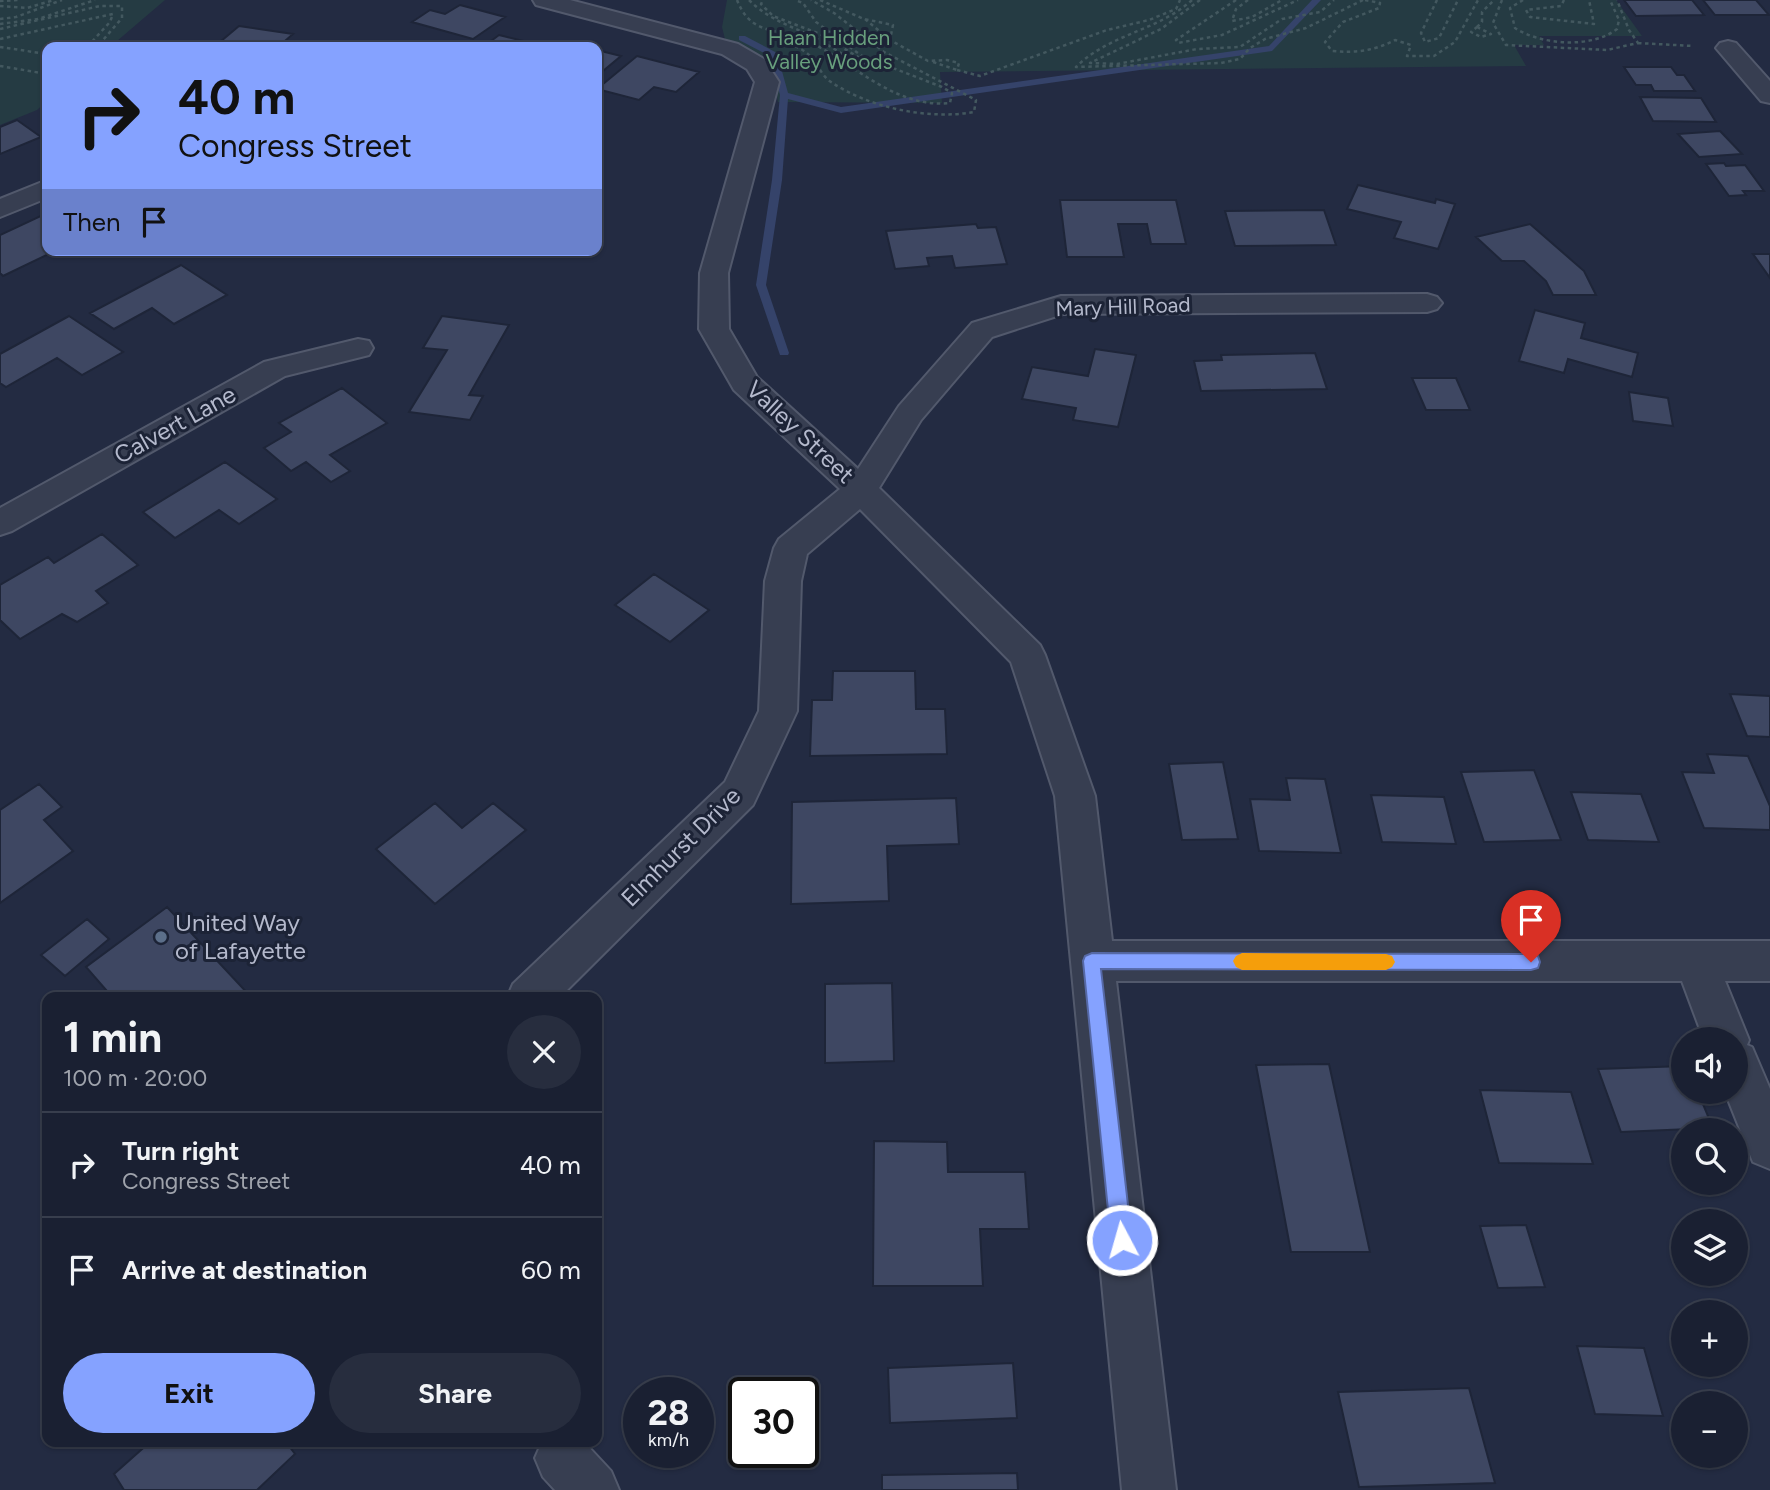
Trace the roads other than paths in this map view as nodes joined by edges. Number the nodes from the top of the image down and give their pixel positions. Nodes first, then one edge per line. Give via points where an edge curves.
1 (544, 0) edge
2 (1756, 47) dead end
3 (1770, 96) edge
4 (42, 190) edge
5 (0, 209) edge
6 (1427, 303) dead end
7 (358, 348) dead end
8 (861, 490) junction
9 (0, 523) edge
10 (1092, 961) junction
11 (1770, 961) edge
12 (1696, 962) junction
13 (535, 992) edge
14 (1722, 1027) edge
15 (1748, 1092) edge
16 (1770, 1146) edge
17 (1149, 1490) edge

1 - 8 street, Valley Street via 730,49 760,70 767,82 762,109 714,273 714,328 745,383
2 - 3 street via 1728,48
4 - 5 street
6 - 8 street, Mary Hill Road via 1061,305 982,330 910,413
7 - 9 street, Calvert Lane via 275,369
8 - 10 street, Valley Street via 1027,655 1075,796
8 - 13 street, Elmhurst Drive via 790,548 783,581 778,711 739,793
10 - 12 street
10 - 17 street, Valley Street
11 - 12 street
12 - 14 street
15 - 16 street

